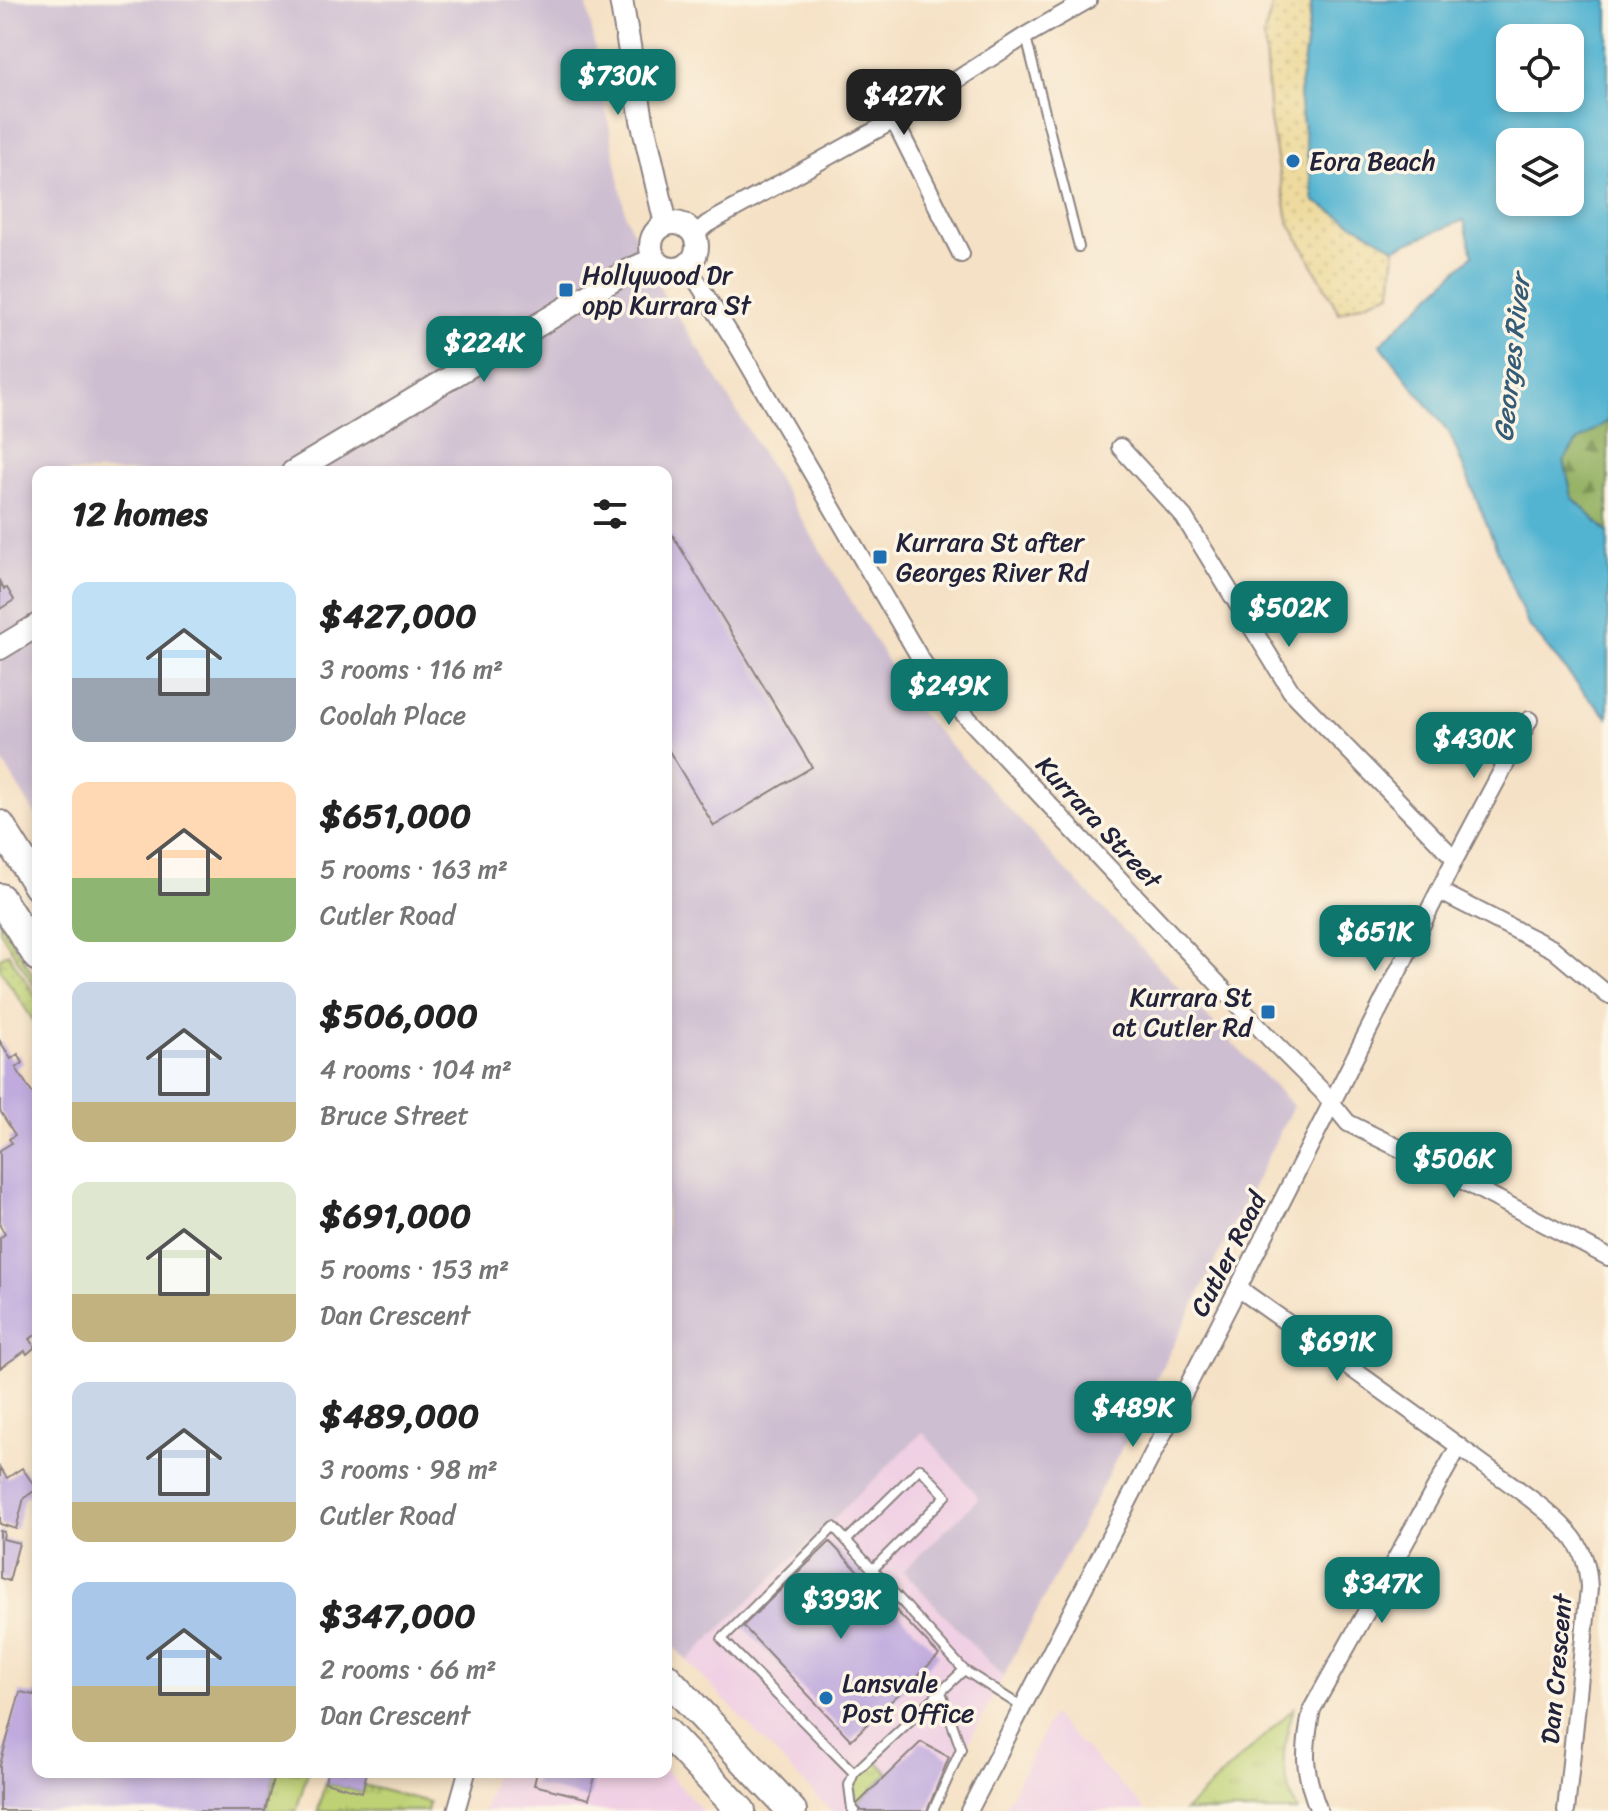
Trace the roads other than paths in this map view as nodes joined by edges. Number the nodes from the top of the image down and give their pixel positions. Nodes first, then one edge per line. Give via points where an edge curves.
1 (621, 0) edge
2 (1088, 0) edge
3 (1025, 36) junction
4 (894, 120) junction
5 (666, 224) junction
6 (694, 235) junction
7 (1079, 247) dead end
8 (961, 254) dead end
9 (655, 259) junction
10 (686, 264) junction
11 (1120, 447) dead end
12 (303, 466) edge
13 (32, 629) edge
14 (0, 648) edge
15 (1529, 720) dead end
16 (0, 825) edge
17 (1455, 859) junction
18 (32, 876) edge
19 (1439, 891) junction
20 (0, 898) edge
21 (32, 948) edge
22 (1608, 995) edge
23 (1331, 1104) junction
24 (1608, 1257) edge
25 (1238, 1288) junction
26 (1459, 1446) junction
27 (847, 1540) junction
28 (873, 1569) junction
29 (964, 1670) junction
30 (672, 1683) edge
31 (941, 1692) junction
32 (1022, 1707) junction
33 (672, 1738) edge
34 (854, 1773) junction
35 (465, 1778) edge
36 (456, 1811) edge
37 (741, 1811) edge
38 (792, 1811) edge
39 (854, 1811) edge
40 (933, 1811) edge
41 (969, 1811) edge
42 (1319, 1811) edge
43 (1566, 1811) edge

1 - 5 street
2 - 3 street
3 - 4 street
3 - 7 lane
4 - 6 street
4 - 8 street
5 - 6 street via 678,223
5 - 9 street via 652,238
6 - 10 street via 695,254
9 - 10 street via 666,267
9 - 12 street
10 - 23 street, Kurrara Street via 939,685
11 - 17 street via 1184,517 1291,691
13 - 14 street
15 - 17 street, Cutler Road
16 - 18 highway
17 - 19 street, Cutler Road
19 - 22 street via 1553,949
19 - 23 street, Cutler Road
20 - 21 highway
23 - 24 street, Kurrara Street via 1348,1123
23 - 25 street, Cutler Road
25 - 26 street, Dan Crescent
25 - 32 street, Cutler Road
26 - 42 street via 1312,1709 1305,1765
26 - 43 street, Dan Crescent via 1567,1530 1588,1568
27 - 28 lane
27 - 28 lane via 920,1468 946,1496
27 - 34 lane via 834,1527 722,1639
28 - 29 lane
29 - 31 lane
29 - 32 lane
30 - 38 highway
31 - 34 lane
31 - 40 lane via 961,1749
32 - 41 street, Cutler Road
33 - 37 highway
34 - 39 lane via 849,1785
35 - 36 street

